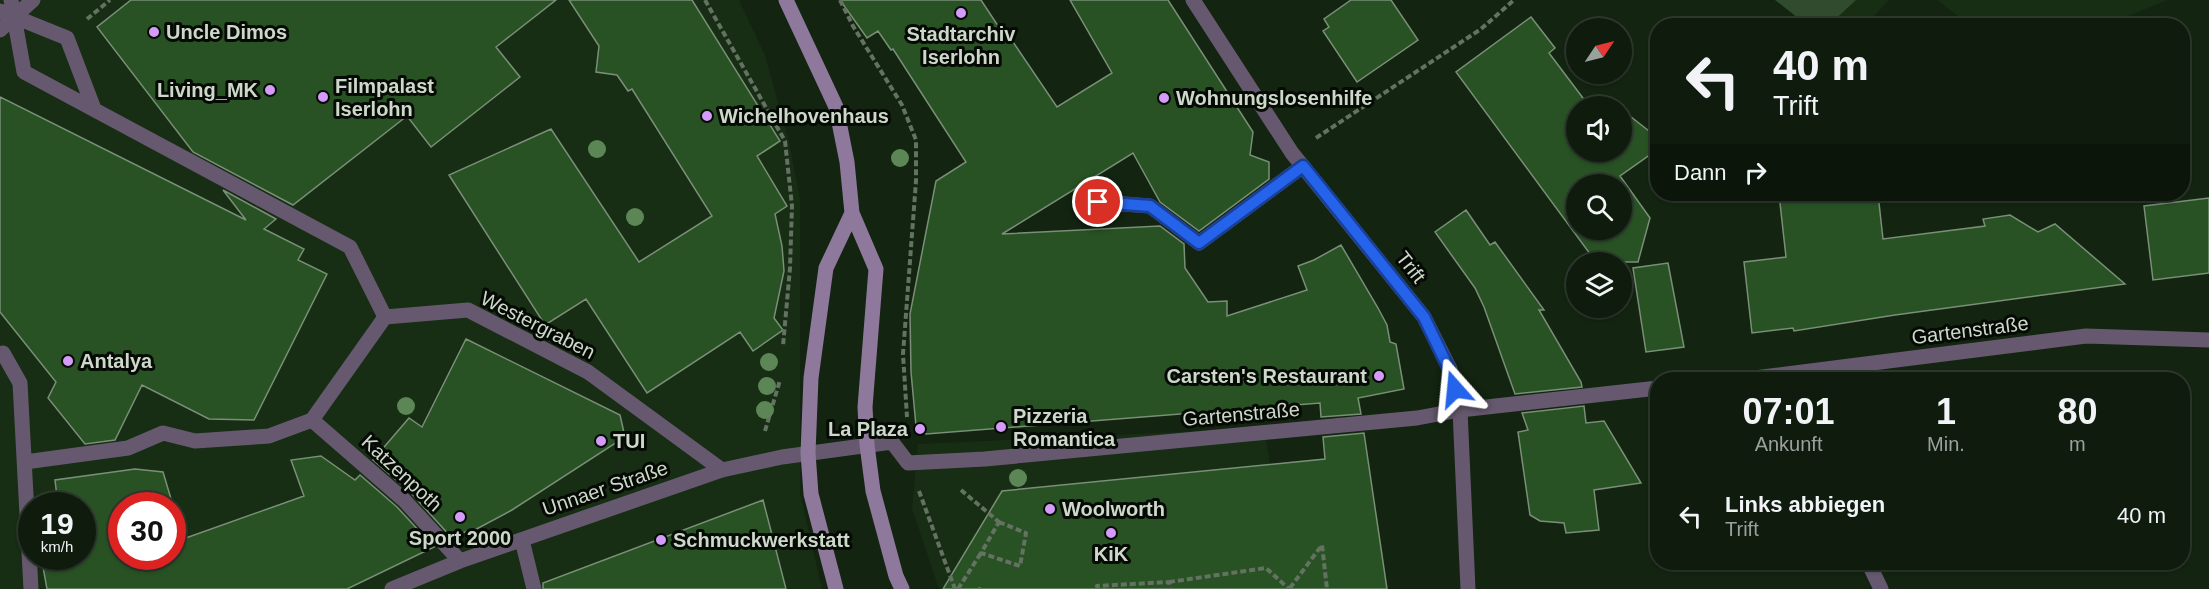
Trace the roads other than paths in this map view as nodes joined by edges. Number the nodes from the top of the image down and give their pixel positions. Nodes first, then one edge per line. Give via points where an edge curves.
1 (10, 0) edge
2 (33, 0) edge
3 (786, 0) edge
4 (1193, 0) edge
5 (7, 14) edge
6 (0, 30) edge
7 (94, 109) junction
8 (1303, 166) junction
9 (1098, 202) dead end
10 (852, 213) junction
11 (385, 317) junction
12 (2209, 340) edge
13 (3, 353) dead end
14 (1838, 372) edge
15 (1650, 389) edge
16 (1460, 410) junction
17 (312, 420) junction
18 (867, 445) junction
19 (808, 453) junction
20 (25, 462) junction
21 (722, 470) junction
22 (522, 540) junction
23 (460, 561) junction
24 (1872, 570) edge
25 (32, 589) edge
26 (392, 589) edge
27 (534, 589) edge
28 (836, 589) edge
29 (902, 589) edge
30 (1468, 589) edge
31 (1881, 589) edge

1 - 5 street
2 - 5 street
3 - 10 main road via 836,107 848,162
4 - 8 street, Trift
5 - 6 street
5 - 7 street via 24,72
5 - 7 street via 67,38
7 - 11 street via 350,247
8 - 9 street via 1199,243 1150,206
8 - 16 street, Trift via 1424,317 1449,369
10 - 18 main road via 876,269 865,407
10 - 19 main road via 826,268 812,378
11 - 17 street
11 - 21 street, Westergraben via 468,310 588,372
12 - 14 street, Gartenstraße via 2086,336
13 - 20 street via 20,383
15 - 16 street, Gartenstraße
16 - 18 street, Gartenstraße via 1406,419 986,459 908,462 892,442
16 - 30 street, Trift
17 - 20 street via 269,436 195,441 163,433 128,448
17 - 23 street, Katzenpoth via 404,500
18 - 19 street, Unnaer Straße
18 - 29 main road via 873,491
19 - 21 street, Unnaer Straße
19 - 28 main road via 811,494
20 - 25 street
21 - 22 street, Unnaer Straße
22 - 23 street, Unnaer Straße
22 - 27 street
23 - 26 street, Unnaer Straße
24 - 31 street

